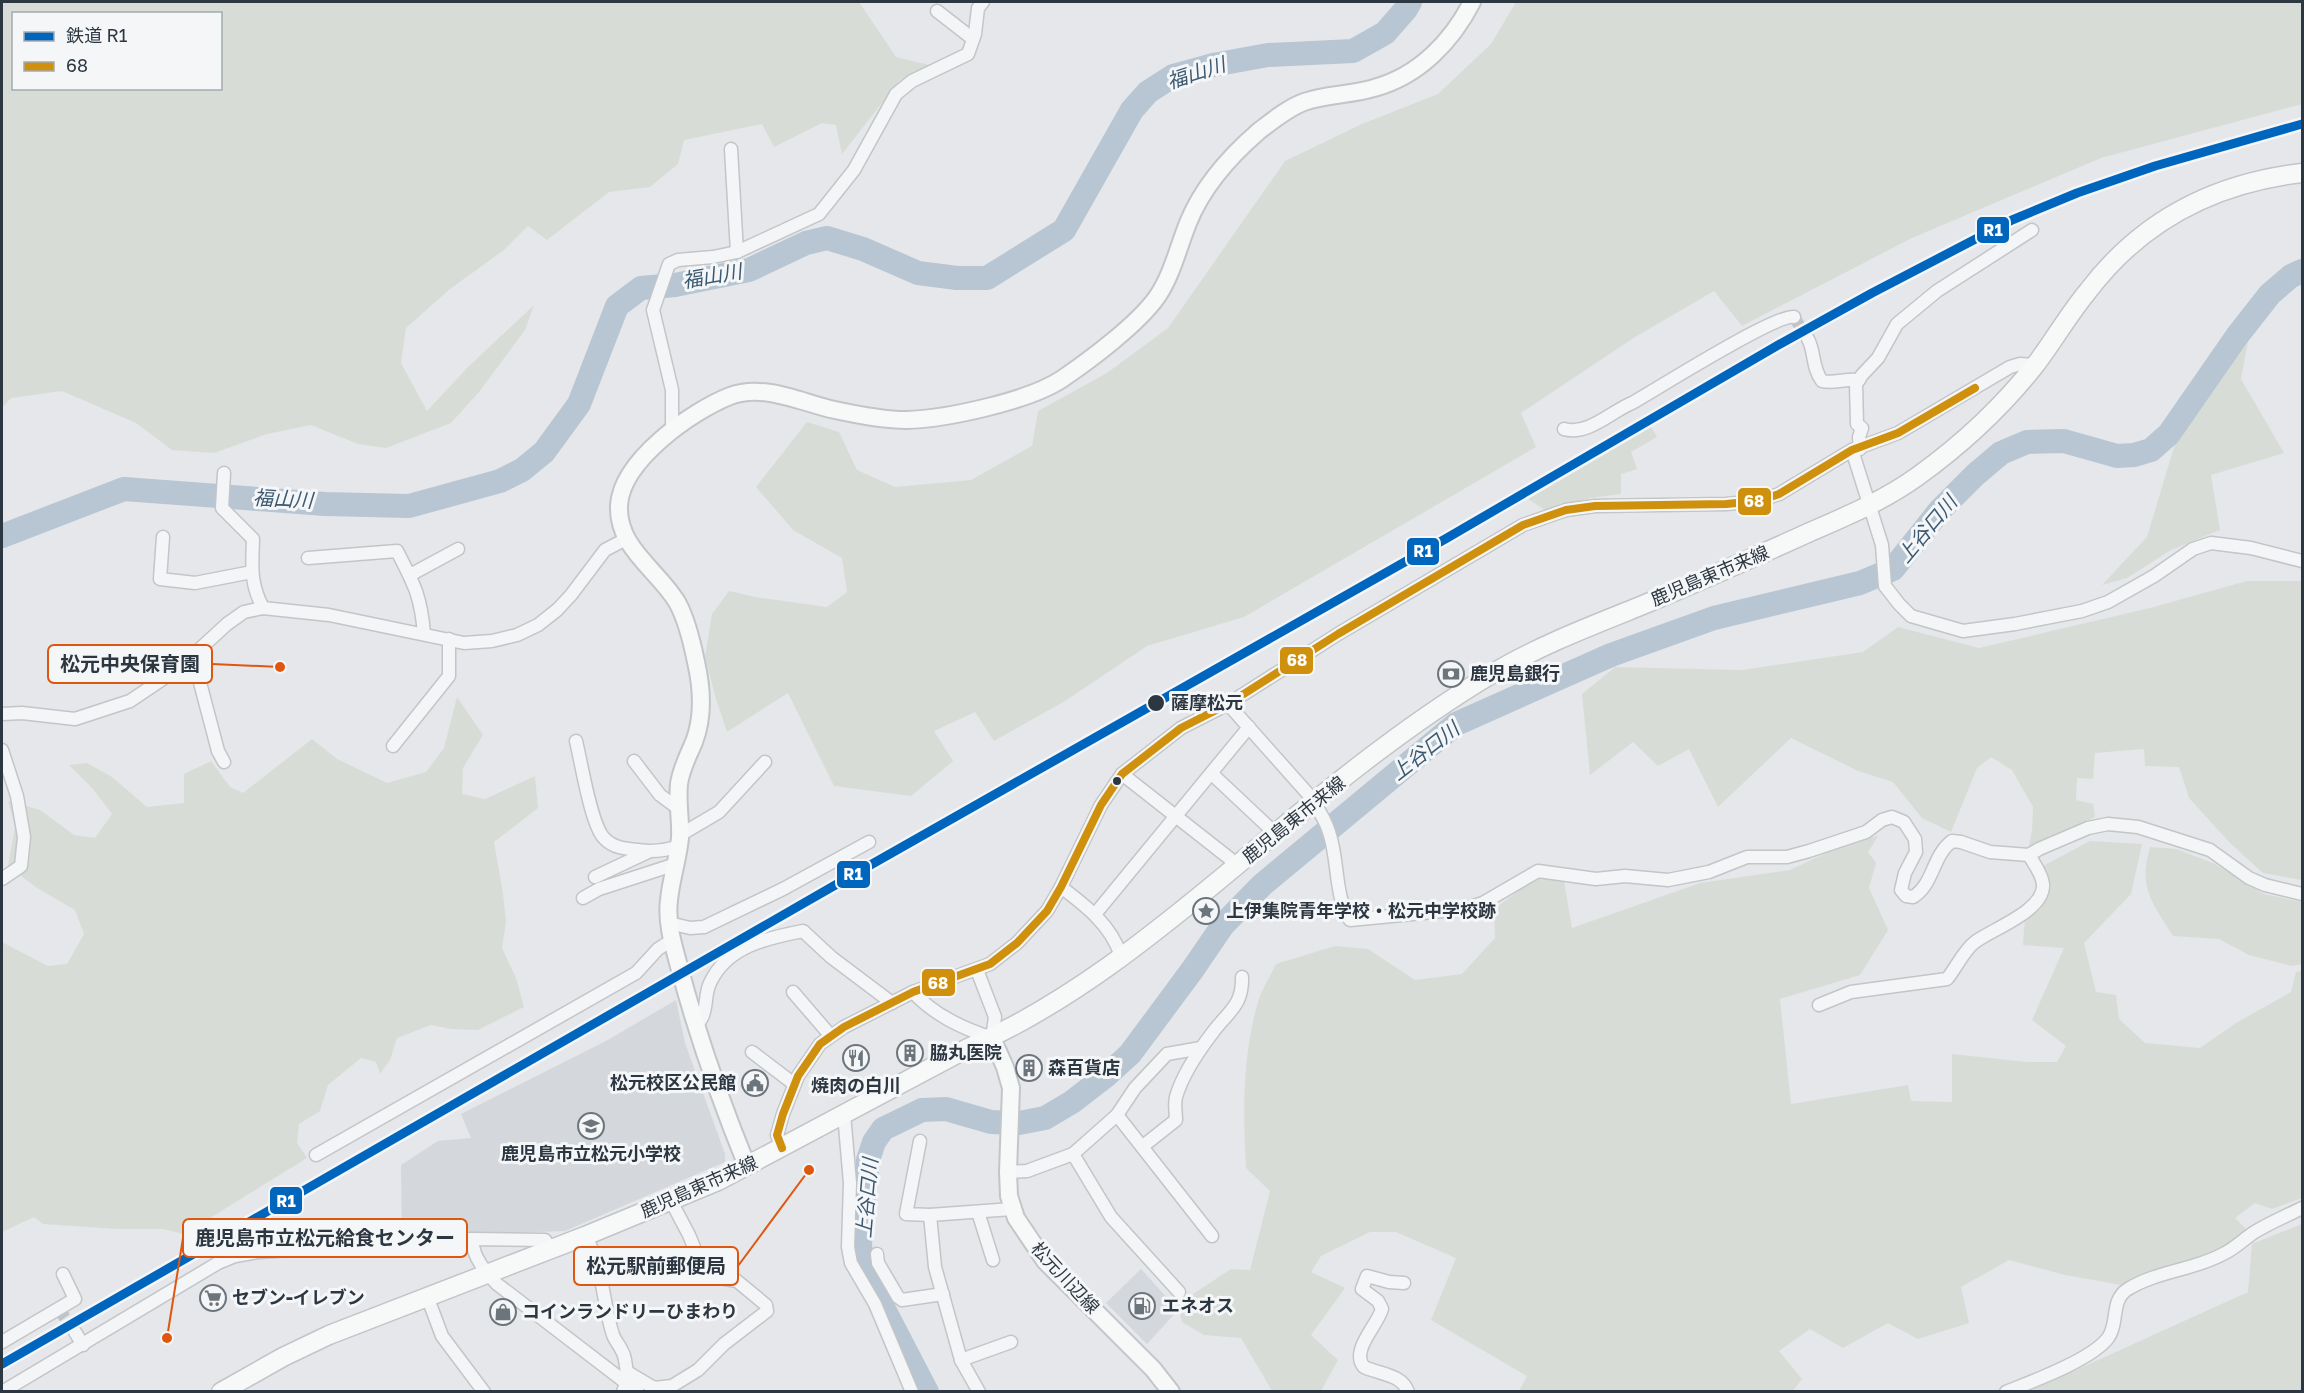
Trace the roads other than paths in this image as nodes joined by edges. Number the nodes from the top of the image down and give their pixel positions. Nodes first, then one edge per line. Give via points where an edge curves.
1 (983, 2) edge
2 (1472, 2) edge
3 (937, 11) dead end
4 (973, 39) junction
5 (730, 149) dead end
6 (2302, 173) edge
7 (2032, 230) dead end
8 (737, 252) junction
9 (1794, 317) dead end
10 (1808, 339) tunnel mouth
11 (2035, 365) junction
12 (1859, 380) junction
13 (1564, 429) dead end
14 (672, 431) junction
15 (1856, 449) junction
16 (224, 473) dead end
17 (1870, 505) junction
18 (163, 537) dead end
19 (626, 539) junction
20 (458, 549) dead end
21 (308, 558) dead end
22 (2302, 561) edge
23 (252, 572) junction
24 (410, 575) junction
25 (263, 608) junction
26 (424, 634) junction
27 (448, 639) junction
28 (193, 656) junction
29 (1228, 704) junction
30 (2, 714) edge
31 (1249, 727) junction
32 (576, 741) dead end
33 (393, 746) dead end
34 (2, 750) edge
35 (634, 760) dead end
36 (224, 762) dead end
37 (765, 762) dead end
38 (1122, 774) junction
39 (1212, 774) junction
40 (679, 808) junction
41 (1318, 809) junction
42 (1176, 816) junction
43 (1276, 834) junction
44 (679, 841) junction
45 (869, 842) dead end
46 (650, 851) junction
47 (2029, 855) junction
48 (676, 864) junction
49 (1236, 866) junction
50 (595, 877) dead end
51 (2, 879) edge
52 (1061, 887) junction
53 (2302, 894) edge
54 (583, 898) dead end
55 (1096, 913) junction
56 (669, 923) junction
57 (672, 940) junction
58 (1121, 956) junction
59 (977, 970) junction
60 (1242, 976) dead end
61 (793, 992) dead end
62 (913, 992) junction
63 (892, 1003) junction
64 (1819, 1005) dead end
65 (696, 1027) junction
66 (830, 1035) junction
67 (992, 1038) junction
68 (1201, 1048) junction
69 (752, 1052) dead end
70 (794, 1084) junction
71 (844, 1114) junction
72 (1117, 1115) junction
73 (920, 1141) dead end
74 (1143, 1146) junction
75 (782, 1148) junction
76 (1073, 1154) junction
77 (316, 1155) dead end
78 (747, 1166) junction
79 (1008, 1172) junction
80 (671, 1201) junction
81 (2302, 1208) edge
82 (1012, 1209) junction
83 (978, 1212) junction
84 (930, 1215) junction
85 (585, 1236) junction
86 (1212, 1236) dead end
87 (472, 1239) junction
88 (552, 1249) junction
89 (877, 1254) dead end
90 (993, 1260) dead end
91 (486, 1273) junction
92 (63, 1274) dead end
93 (1404, 1283) dead end
94 (1179, 1292) dead end
95 (943, 1294) junction
96 (427, 1296) junction
97 (75, 1332) tunnel mouth
98 (2, 1342) edge
99 (1011, 1342) dead end
100 (83, 1345) junction
101 (961, 1360) junction
102 (626, 1382) edge
103 (2, 1392) edge
104 (221, 1392) edge
105 (484, 1392) edge
106 (638, 1392) edge
107 (912, 1392) edge
108 (979, 1392) edge
109 (1171, 1392) edge
110 (1408, 1392) edge
111 (2007, 1392) edge

1 - 4 street via 978,8
2 - 14 street via 1441,49 1418,68 1377,88 1304,102 1261,129 1239,149 1217,174 1190,218 1159,294 1142,315 1059,381 1025,397 925,419 903,420 874,418 770,392 736,393
3 - 4 street
4 - 8 street via 968,54 912,81 896,94 854,170 819,214
5 - 8 street
6 - 11 main road, 鹿児島東市来線 via 2273,176 2204,197 2133,242 2088,290
7 - 12 street via 1936,291 1905,316
8 - 14 street via 669,264 657,297 653,310 672,390
9 - 13 street via 1746,336 1615,414 1574,431
10 - 12 street via 1822,381
11 - 15 street via 2010,367 1898,433
11 - 17 main road, 鹿児島東市来線 via 1950,451 1914,479
12 - 15 street via 1855,393 1857,424 1862,428
14 - 19 street via 649,450 627,478 619,502
15 - 17 street
15 - 29 street via 1779,494 1758,501 1595,506 1566,510 1523,525
16 - 23 street via 222,508 253,539
17 - 22 street via 1882,545 1885,586 1911,616 1963,631 2037,620 2108,603 2193,549 2211,543
17 - 41 main road, 鹿児島東市来線 via 1496,671 1418,722
18 - 23 street via 160,579 195,583
19 - 27 street via 605,550 572,595 538,625 492,641 464,643
19 - 40 street via 676,601 699,675 700,715 680,781
20 - 24 street
21 - 24 street via 397,551
23 - 25 street via 254,591
24 - 26 street via 422,609
25 - 26 street via 329,615
25 - 28 street via 244,612
26 - 27 street
27 - 33 street via 448,676
28 - 30 street via 130,701 75,719
28 - 36 street
29 - 31 street
29 - 38 street via 1181,728
31 - 39 street
31 - 41 street
32 - 46 street via 603,838 617,848
34 - 51 street via 17,796 24,837 21,866
35 - 40 street via 660,795
37 - 44 street via 720,812
38 - 42 street
38 - 52 street via 1101,805
39 - 42 street
39 - 43 street
40 - 44 street
41 - 43 main road, 鹿児島東市来線
41 - 47 street via 1330,833 1343,906 1350,920 1357,921 1464,909 1483,903 1538,871 1596,879 1625,876 1668,880 1709,872 1747,857 1787,857 1866,832 1892,817 1904,822 1915,839 1916,852 1901,890 1906,896 1913,897 1924,889 1939,855 1952,842 1990,852
42 - 49 street
42 - 55 street
43 - 49 main road, 鹿児島東市来線
44 - 46 street via 669,849
44 - 48 street
45 - 56 street via 704,927
46 - 50 street
47 - 53 street via 2088,828 2108,824 2138,827 2210,850 2249,878
47 - 64 street via 2043,886 2038,899 2018,917 1973,943 1947,979 1851,992
48 - 54 street
48 - 56 street via 668,902
49 - 58 main road, 鹿児島東市来線
52 - 55 street
52 - 59 street via 1029,932
55 - 58 street via 1118,944
56 - 57 street
57 - 65 street
57 - 77 street via 658,949 636,974
58 - 67 main road, 鹿児島東市来線 via 1071,993
59 - 62 street
59 - 67 street via 995,1017
60 - 68 street via 1243,992 1236,1005
61 - 66 street
62 - 63 street
62 - 67 street via 939,1014
63 - 65 street via 803,931 766,938 744,948 721,966 709,986 703,1015
63 - 66 street
65 - 78 street
66 - 70 street via 813,1051
67 - 71 main road, 鹿児島東市来線
67 - 79 street, 松元川辺線 via 1005,1066 1011,1096
68 - 72 street via 1167,1054 1135,1088
68 - 74 street via 1175,1099 1176,1120
69 - 70 street
70 - 75 street via 777,1135
71 - 75 main road, 鹿児島東市来線
71 - 107 street via 851,1263 875,1304
72 - 74 street
72 - 76 street
73 - 84 street via 906,1214
74 - 86 street
75 - 78 main road, 鹿児島東市来線
76 - 79 street via 1027,1171
76 - 94 street via 1111,1217
78 - 80 main road, 鹿児島東市来線
79 - 82 street, 松元川辺線
80 - 85 main road, 鹿児島東市来線
80 - 102 street via 704,1272 737,1281 766,1305 767,1311 698,1370 672,1386 654,1388
81 - 111 street via 2259,1229 2222,1255 2126,1290 2119,1298 2113,1328 2101,1344 2054,1372
82 - 83 street
82 - 109 street, 松元川辺線 via 1045,1261
83 - 84 street
83 - 90 street
84 - 95 street via 935,1267
85 - 88 main road, 鹿児島東市来線
85 - 102 street via 600,1271 614,1336 625,1355
87 - 88 street via 545,1240
87 - 91 street
87 - 100 street via 235,1256
88 - 91 main road, 鹿児島東市来線
89 - 95 street via 902,1300
91 - 96 main road, 鹿児島東市来線
91 - 102 street
92 - 98 street via 75,1299
93 - 110 street via 1367,1276 1362,1289 1382,1309 1360,1357 1364,1367 1397,1378
95 - 101 street
96 - 104 main road, 鹿児島東市来線 via 329,1335
96 - 105 street via 442,1336
97 - 100 street
99 - 101 street
100 - 103 street
101 - 108 street
102 - 106 street

